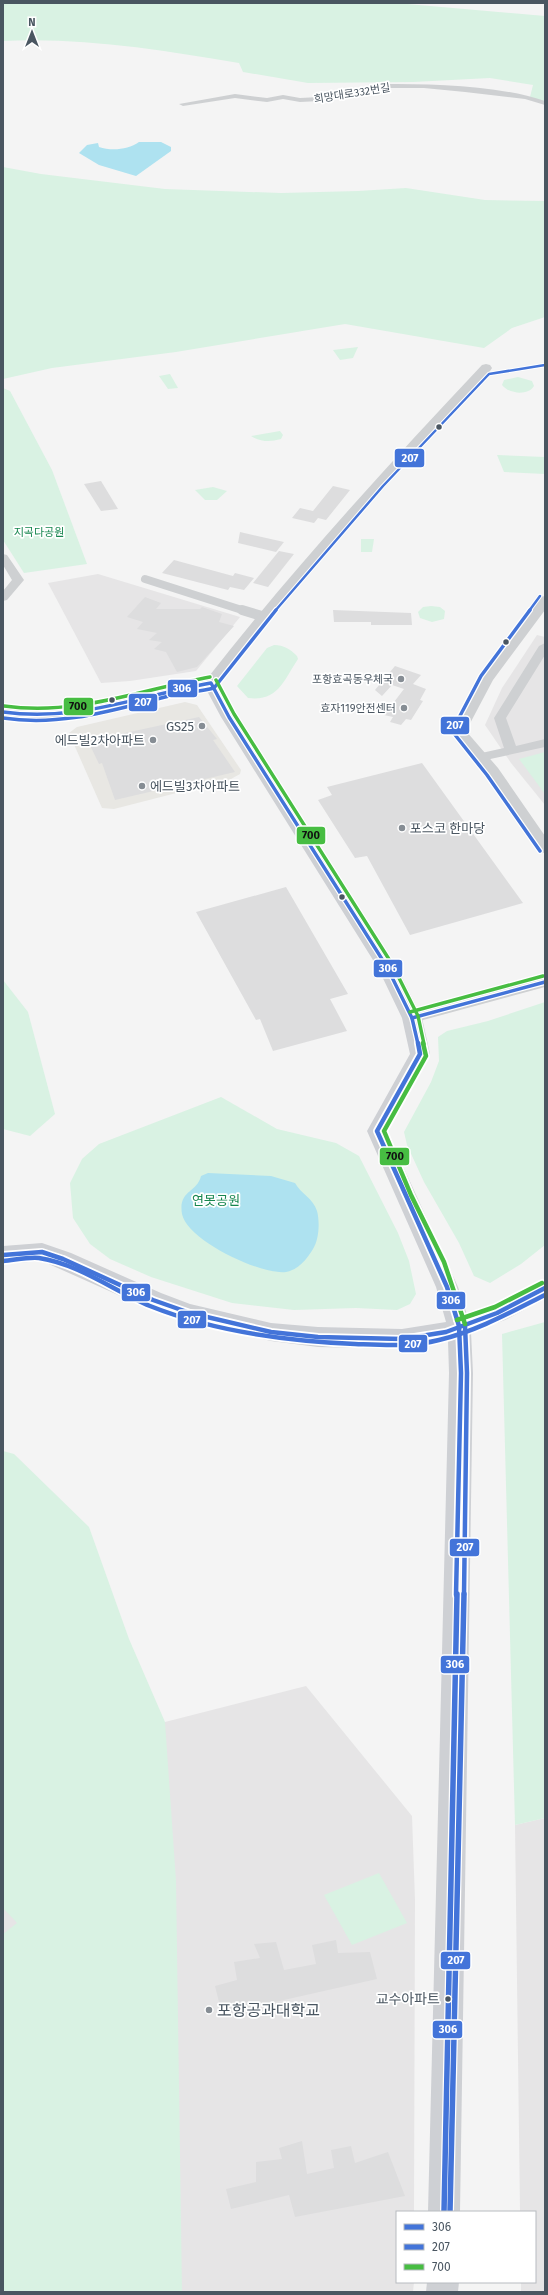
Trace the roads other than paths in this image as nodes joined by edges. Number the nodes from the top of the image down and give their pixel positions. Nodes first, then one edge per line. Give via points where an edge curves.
1 (545, 103) edge
2 (183, 104) dead end
3 (486, 368) dead end
4 (3, 557) edge
5 (145, 579) dead end
6 (3, 598) edge
7 (545, 600) edge
8 (262, 616) junction
9 (545, 646) edge
10 (211, 683) junction
11 (3, 712) edge
12 (545, 743) edge
13 (511, 750) junction
14 (481, 757) junction
15 (545, 848) edge
16 (545, 982) edge
17 (412, 1018) junction
18 (3, 1255) edge
19 (545, 1288) edge
20 (459, 1326) junction
21 (444, 2211) edge

1 - 2 street, 희망대로332번길 via 526,97 465,90 424,86 382,86 320,99 300,100 283,97 267,100 235,96
3 - 8 street via 379,482
4 - 6 street via 18,580
5 - 8 street
7 - 14 street via 486,678 460,725 458,731
8 - 10 street
9 - 13 street via 500,718
10 - 11 main road via 50,718 20,718
10 - 17 main road via 229,717 387,967
12 - 13 street
13 - 14 street
14 - 15 street
16 - 17 street
17 - 20 main road via 420,1054 377,1131 439,1265
18 - 20 main road via 42,1252 153,1300 197,1315 271,1332 318,1337 402,1339 446,1332
19 - 20 main road via 497,1313
20 - 21 main road via 461,1373 458,1584

